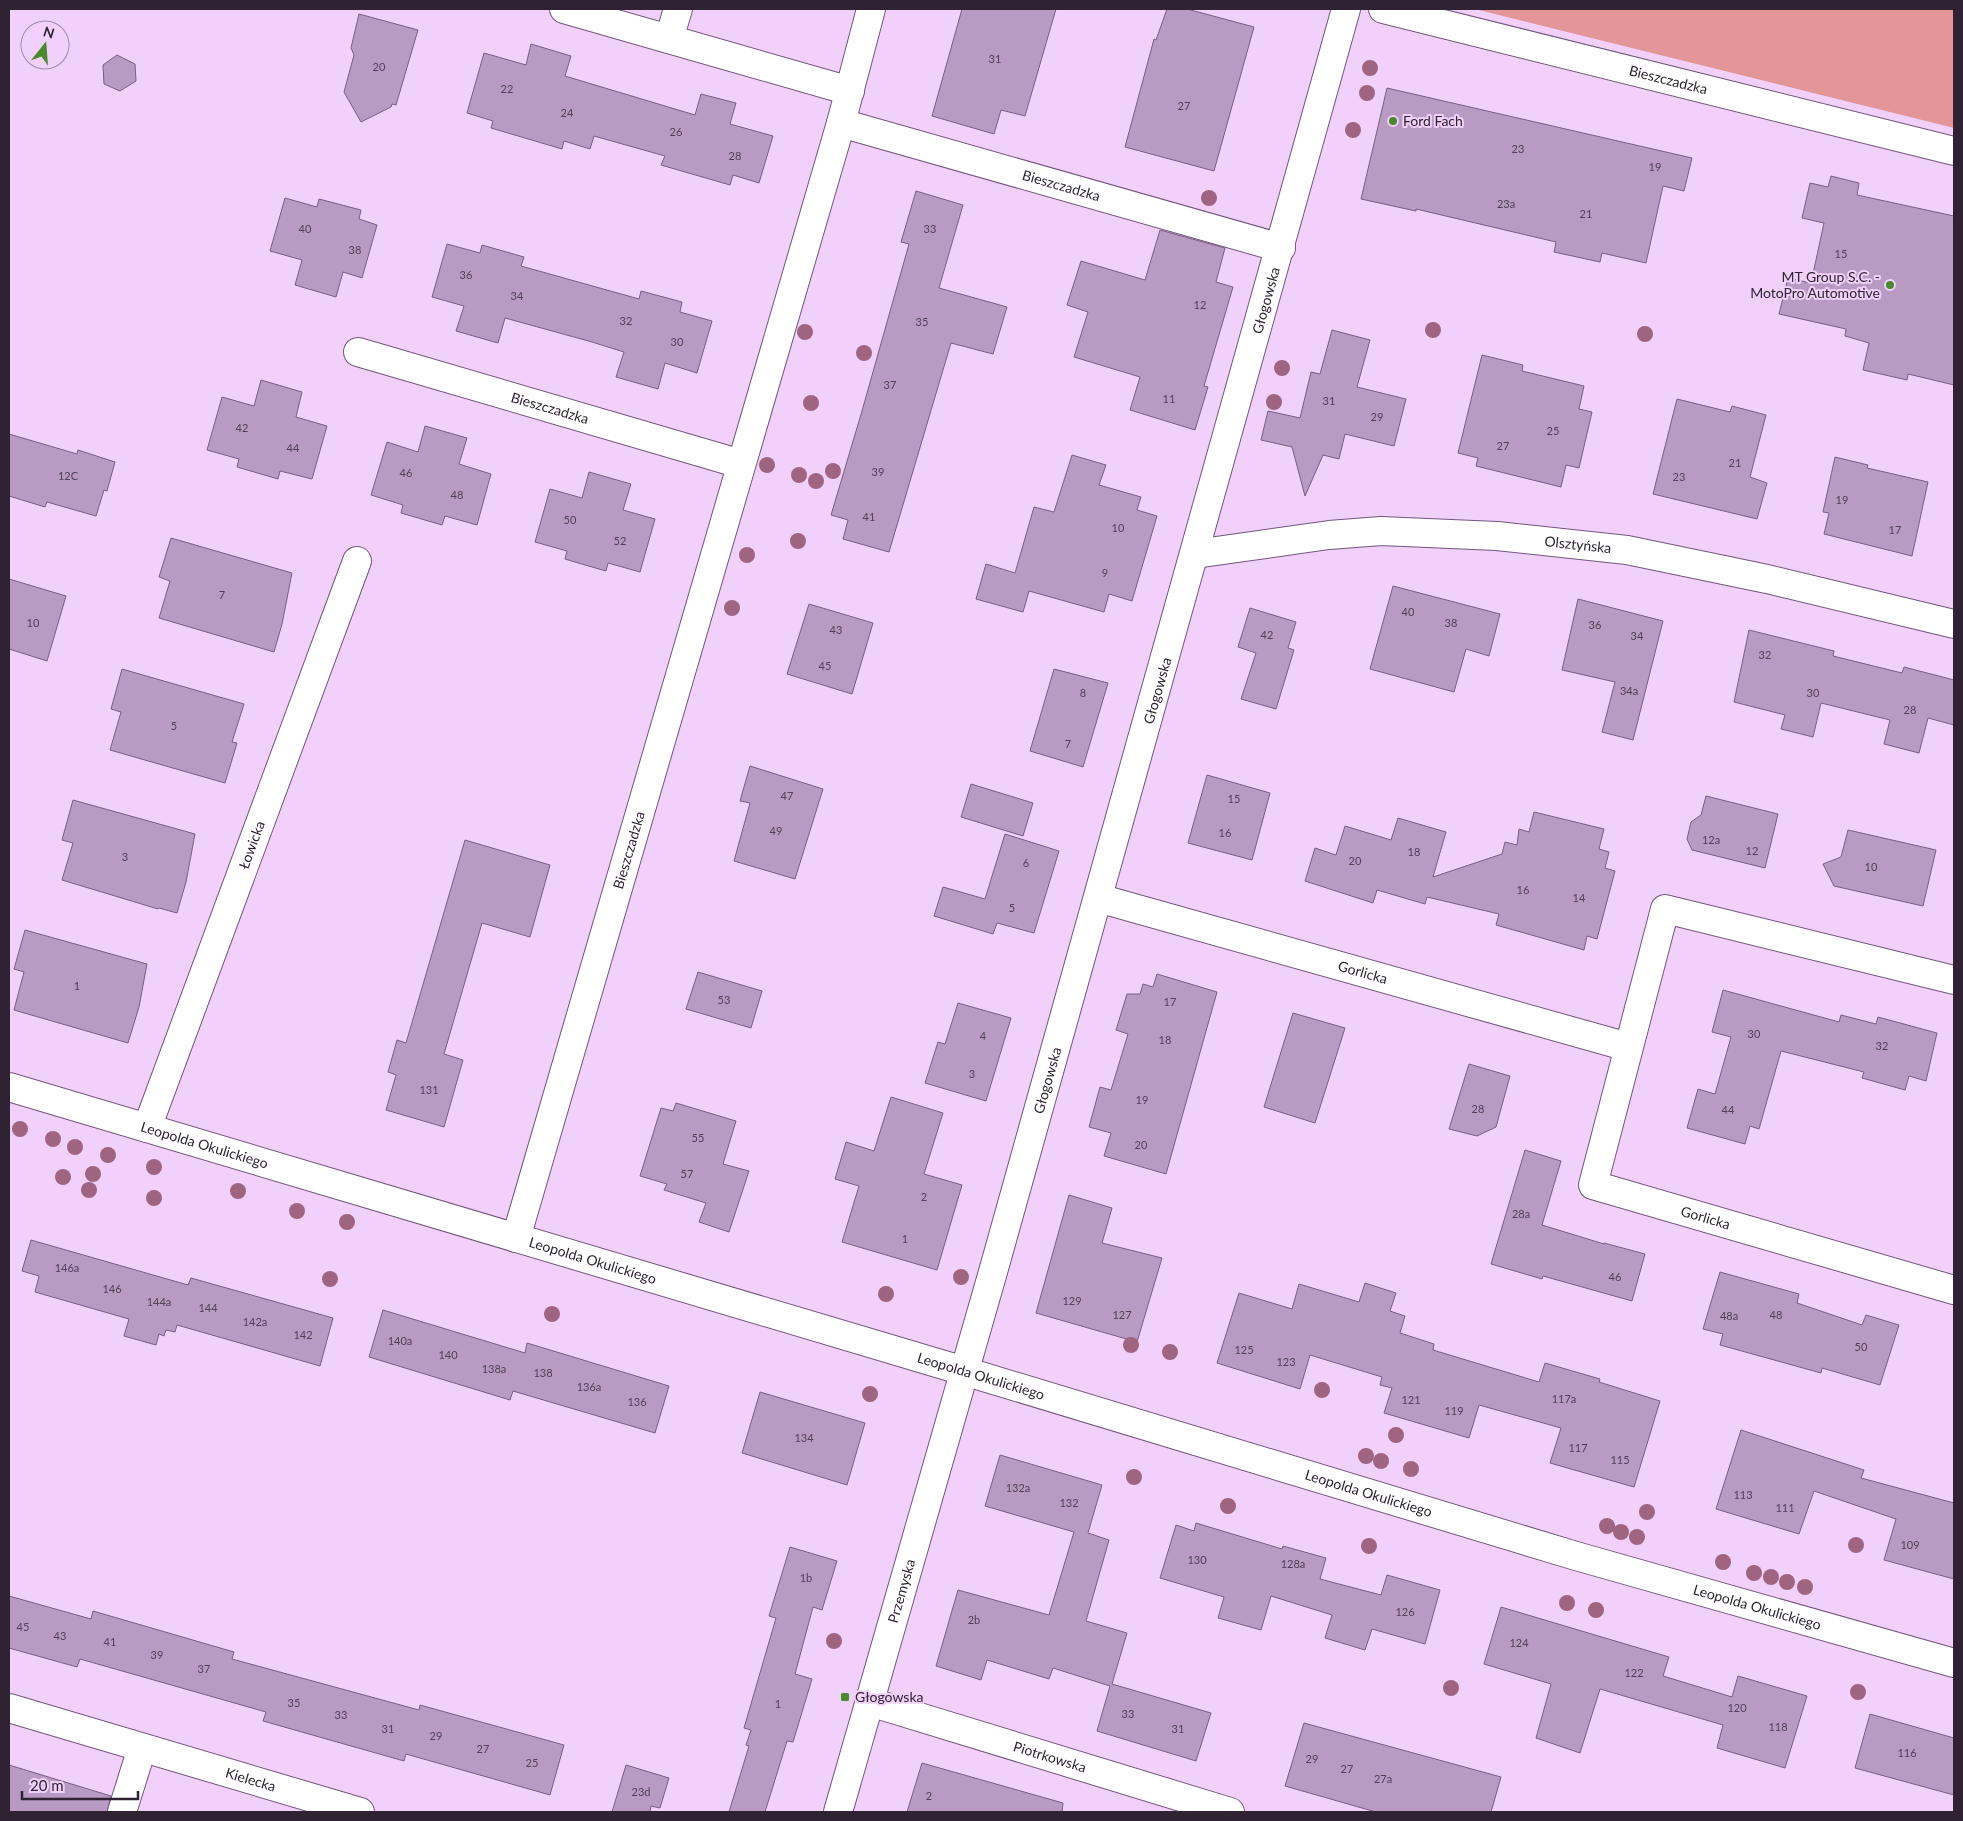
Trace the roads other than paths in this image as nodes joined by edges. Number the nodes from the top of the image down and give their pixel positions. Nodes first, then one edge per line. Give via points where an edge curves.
1 (564, 9) edge
2 (678, 9) edge
3 (871, 9) edge
4 (1346, 9) edge
5 (1383, 9) edge
6 (669, 39) junction
7 (850, 91) junction
8 (841, 123) junction
9 (1954, 150) edge
10 (1281, 248) junction
11 (358, 352) dead end
12 (741, 464) junction
13 (1195, 554) junction
14 (357, 562) dead end
15 (1954, 624) edge
16 (1098, 898) junction
17 (1954, 980) edge
18 (1628, 1048) junction
19 (9, 1087) edge
20 (147, 1128) junction
21 (516, 1238) junction
22 (1954, 1290) edge
23 (964, 1370) junction
24 (1954, 1663) edge
25 (870, 1702) junction
26 (9, 1708) edge
27 (142, 1748) junction
28 (122, 1812) edge
29 (360, 1812) edge
30 (838, 1812) edge
31 (1230, 1812) edge

1 - 6 street
2 - 6 street
3 - 7 street, Bieszczadzka
4 - 10 street, Głogowska
5 - 9 street, Bieszczadzka
6 - 7 street
7 - 8 street, Bieszczadzka
8 - 10 street, Bieszczadzka
8 - 12 street, Bieszczadzka
10 - 13 street, Głogowska
11 - 12 street, Bieszczadzka
12 - 21 street, Bieszczadzka
13 - 15 street, Olsztyńska via 1309,537 1381,531 1497,536 1627,550 1767,579
13 - 16 street, Głogowska
14 - 20 street, Łowicka
16 - 18 street, Gorlicka
16 - 23 street, Głogowska
17 - 18 street, Gorlicka via 1665,909
18 - 22 street, Gorlicka via 1592,1185
19 - 20 street, Leopolda Okulickiego
20 - 21 street, Leopolda Okulickiego
21 - 23 street, Leopolda Okulickiego
23 - 24 street, Leopolda Okulickiego via 1576,1556
23 - 25 street, Przemyska
25 - 30 street, Przemyska
25 - 31 street, Piotrkowska
26 - 27 street, Kielecka
27 - 28 street
27 - 29 street, Kielecka

